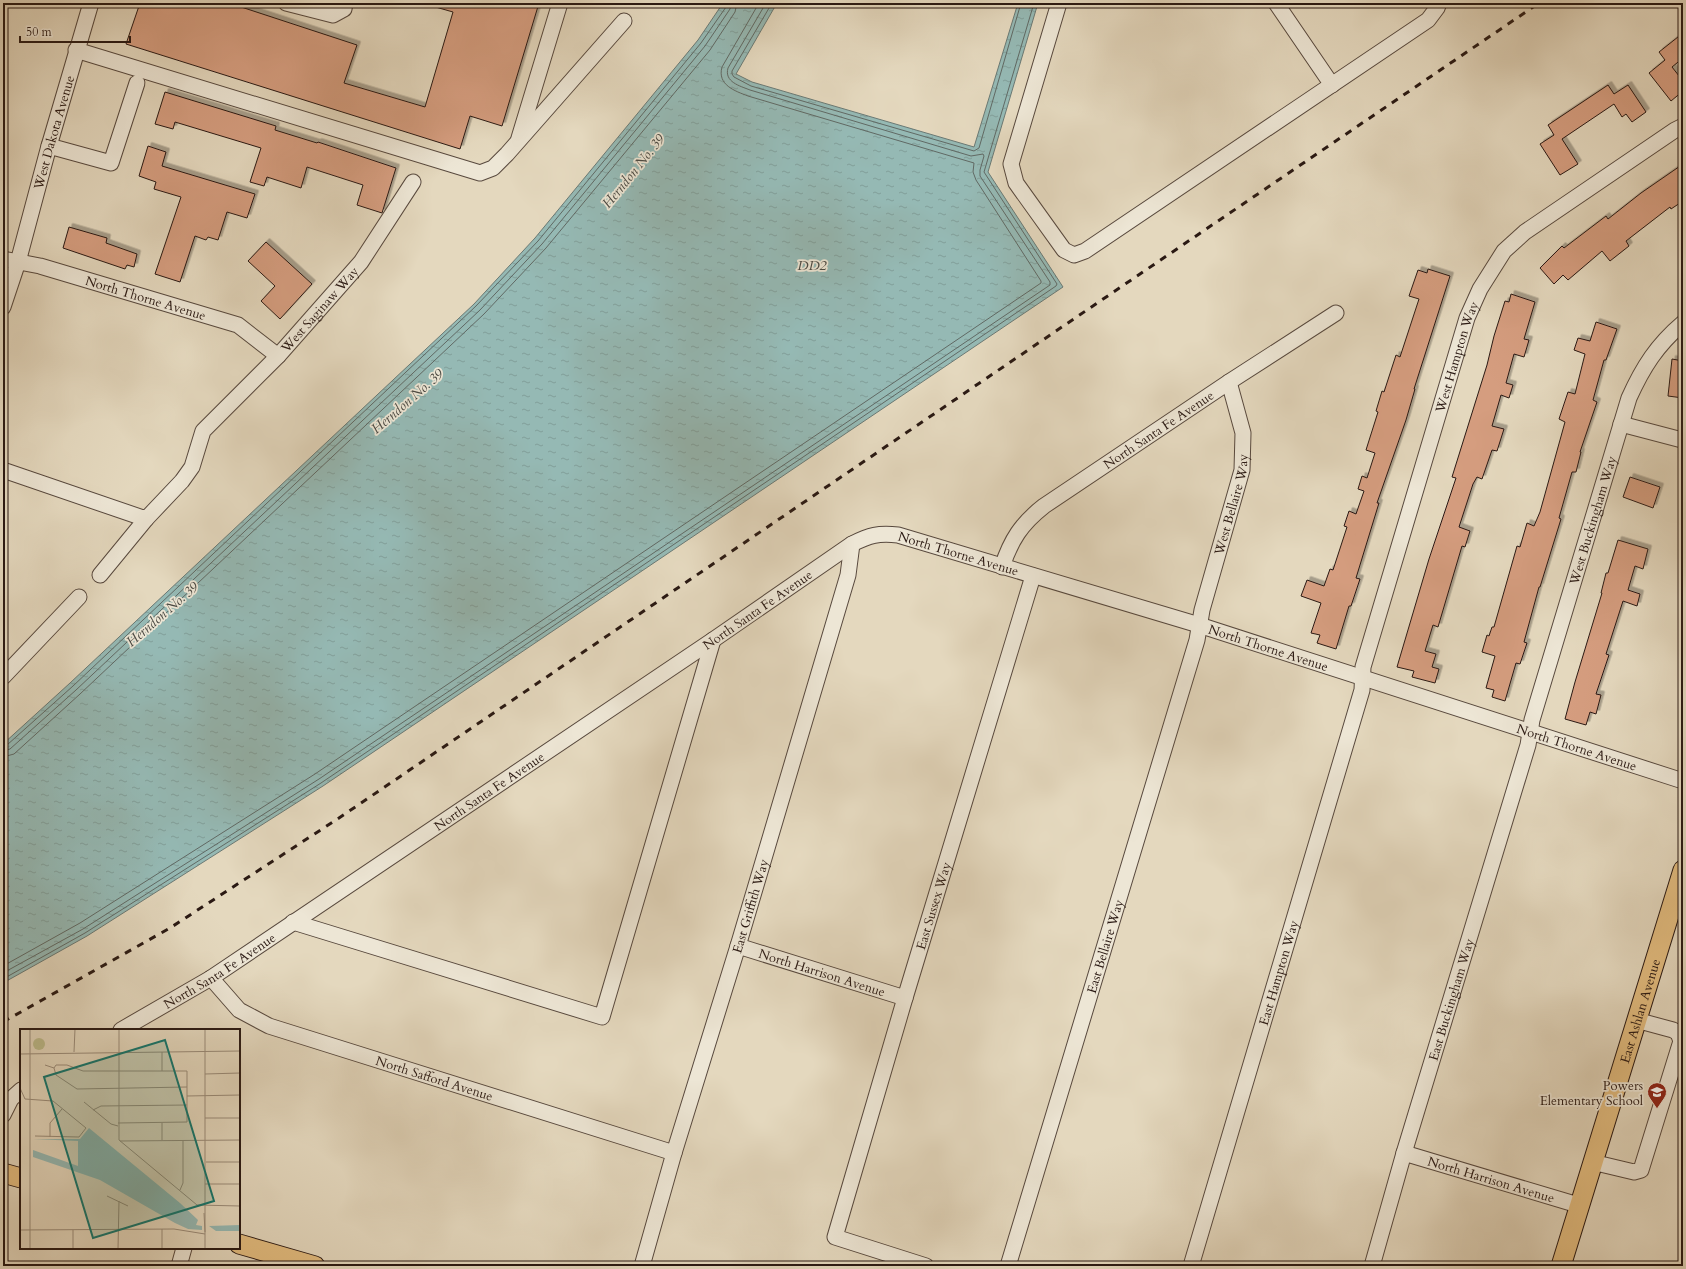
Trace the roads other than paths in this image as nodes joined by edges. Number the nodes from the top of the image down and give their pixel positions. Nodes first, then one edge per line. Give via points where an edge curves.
1 (91, 3) edge
2 (286, 3) edge
3 (345, 3) edge
4 (560, 3) edge
5 (1059, 3) edge
6 (1276, 3) edge
7 (1439, 3) edge
8 (624, 22) dead end
9 (76, 50) junction
10 (137, 83) dead end
11 (1332, 85) junction
12 (1683, 126) edge
13 (518, 142) junction
14 (49, 146) junction
15 (413, 182) dead end
16 (3, 259) edge
17 (18, 262) junction
18 (3, 307) edge
19 (1336, 313) dead end
20 (1683, 324) edge
21 (278, 356) junction
22 (1229, 382) junction
23 (1621, 424) junction
24 (1682, 440) dead end
25 (3, 470) edge
26 (146, 518) junction
27 (852, 544) junction
28 (1002, 567) junction
29 (100, 575) dead end
30 (1033, 576) junction
31 (79, 597) dead end
32 (1199, 625) junction
33 (713, 640) junction
34 (3, 677) edge
35 (1363, 679) junction
36 (1530, 732) junction
37 (1683, 782) edge
38 (1683, 870) edge
39 (293, 922) junction
40 (738, 946) junction
41 (211, 978) junction
42 (905, 998) junction
43 (1636, 1020) junction
44 (122, 1029) edge
45 (20, 1091) edge
46 (3, 1115) edge
47 (674, 1153) junction
48 (1404, 1154) junction
49 (1592, 1162) junction
50 (3, 1173) edge
51 (20, 1178) edge
52 (1578, 1205) junction
53 (240, 1244) edge
54 (184, 1249) edge
55 (179, 1266) edge
56 (314, 1266) edge
57 (642, 1266) edge
58 (926, 1266) edge
59 (1008, 1266) edge
60 (1191, 1266) edge
61 (1372, 1266) edge
62 (1561, 1266) edge

1 - 9 street, West Dakota Avenue
2 - 3 street via 334,15 344,9
4 - 13 street
5 - 11 street via 1010,164 1016,183 1064,250 1074,255 1085,252
6 - 11 street
7 - 11 street via 1428,20
8 - 13 street
9 - 13 street via 480,173 493,168
9 - 14 street, West Dakota Avenue
10 - 14 street via 111,163
12 - 35 street, West Hampton Way via 1524,232 1504,251 1480,289 1465,325 1363,666
14 - 17 street, West Dakota Avenue
15 - 21 street, West Saginaw Way via 361,262
16 - 17 street, North Thorne Avenue
17 - 18 street, West Dakota Avenue
17 - 21 street, North Thorne Avenue via 40,266 238,325
19 - 22 street, North Santa Fe Avenue
20 - 23 street, West Buckingham Way via 1654,352 1640,374
21 - 26 street, West Saginaw Way via 203,431 192,467
22 - 28 street, North Santa Fe Avenue via 1030,517 1012,540
22 - 32 street, West Bellaire Way via 1243,433 1242,470
23 - 24 street
23 - 36 street, West Buckingham Way
25 - 26 street
26 - 29 street
27 - 28 street, North Thorne Avenue via 881,533 898,535
27 - 33 street, North Santa Fe Avenue
27 - 40 street, East Griffith Way via 848,575
28 - 30 street, North Thorne Avenue
30 - 32 street, North Thorne Avenue
30 - 42 street, East Sussex Way
31 - 34 street
32 - 35 street, North Thorne Avenue
32 - 59 street, East Bellaire Way via 1197,640
33 - 39 street, North Santa Fe Avenue
33 - 39 street via 602,1017
35 - 36 street, North Thorne Avenue
35 - 60 street, East Hampton Way via 1362,690
36 - 37 street, North Thorne Avenue
36 - 48 street, East Buckingham Way via 1528,746
38 - 43 main road, East Ashlan Avenue
39 - 41 street, North Santa Fe Avenue
40 - 42 street, North Harrison Avenue
40 - 47 street, East Griffith Way
41 - 44 street, North Santa Fe Avenue
41 - 47 street, North Safford Avenue via 239,1010 269,1026
42 - 58 street, East Sussex Way via 835,1237
43 - 49 main road, East Ashlan Avenue
43 - 49 street via 1673,1030 1678,1033 1681,1040 1641,1170 1634,1172
45 - 46 street via 11,1098
47 - 57 street, East Griffith Way
48 - 52 street, North Harrison Avenue
48 - 61 street, East Buckingham Way
49 - 52 main road, East Ashlan Avenue
50 - 51 main road
52 - 62 main road, East Ashlan Avenue
53 - 56 main road
54 - 55 street

